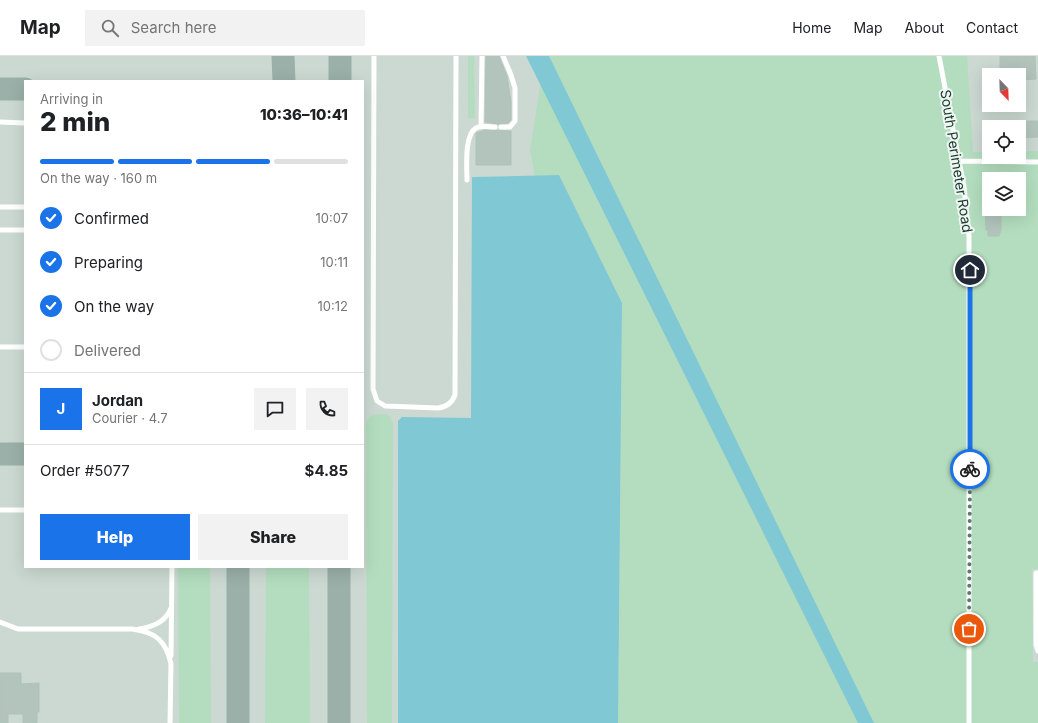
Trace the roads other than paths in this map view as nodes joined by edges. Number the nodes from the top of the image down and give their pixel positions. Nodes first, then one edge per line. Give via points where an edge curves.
1 (374, 56) edge
2 (456, 56) edge
3 (482, 56) edge
4 (503, 56) edge
5 (939, 56) edge
6 (0, 122) edge
7 (24, 123) edge
8 (481, 126) junction
9 (960, 161) junction
10 (1038, 162) edge
11 (467, 180) dead end
12 (0, 206) edge
13 (24, 207) edge
14 (0, 230) edge
15 (24, 230) edge
16 (0, 347) edge
17 (24, 347) edge
18 (0, 510) edge
19 (24, 510) edge
20 (172, 568) edge
21 (1038, 573) edge
22 (172, 606) junction
23 (0, 622) edge
24 (132, 629) junction
25 (1038, 651) edge
26 (171, 664) junction
27 (170, 723) edge
28 (969, 723) edge

1 - 2 lane via 373,389 377,401 385,406 431,408 447,406 454,400 455,395
3 - 8 lane
4 - 8 lane via 515,88 515,121 511,127
5 - 9 lane, South Perimeter Road
6 - 7 lane
8 - 11 lane via 473,131 469,138
9 - 10 lane
9 - 28 lane, South Perimeter Road via 968,214 970,255
12 - 13 lane
14 - 15 lane
16 - 17 lane
18 - 19 lane
20 - 22 lane
21 - 25 lane
22 - 24 lane via 161,622 145,628
22 - 26 lane
23 - 24 lane via 18,629
24 - 26 lane via 150,633 161,641
26 - 27 lane

